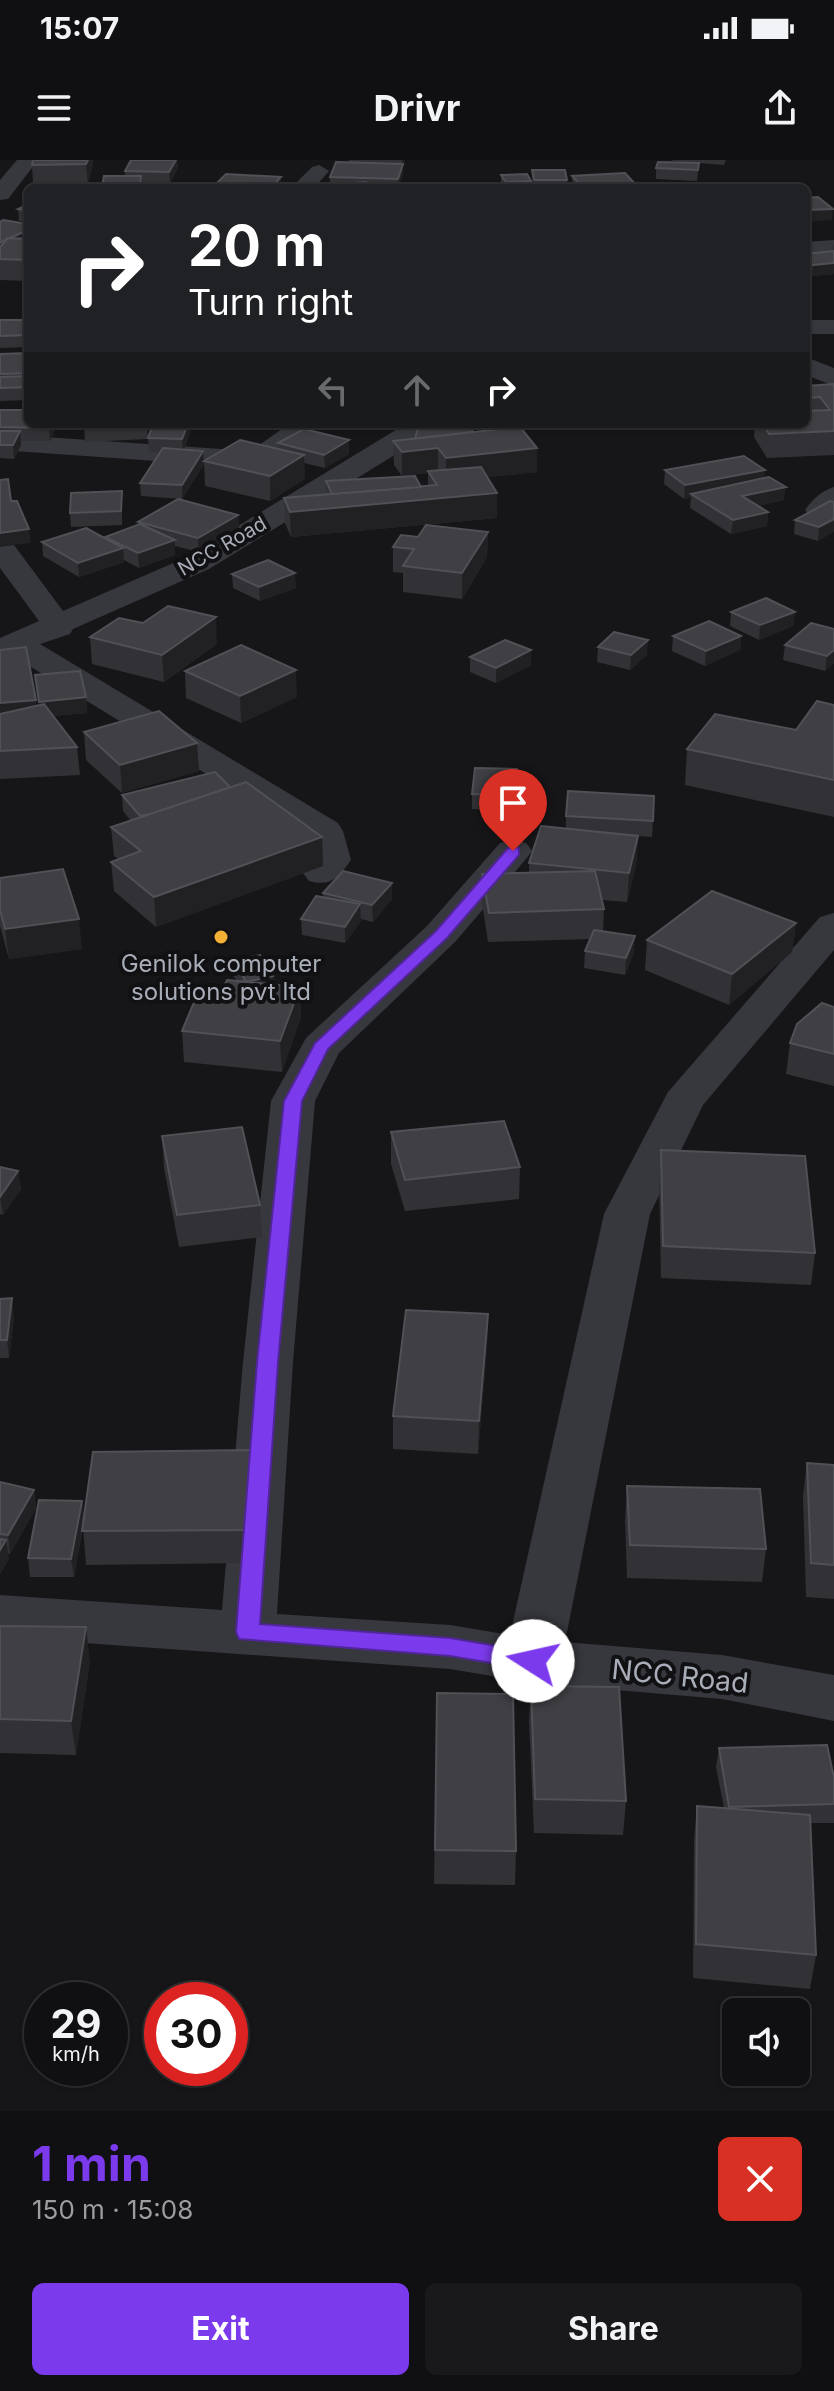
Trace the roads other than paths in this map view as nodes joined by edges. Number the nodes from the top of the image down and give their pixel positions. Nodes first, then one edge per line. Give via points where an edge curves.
1 (28, 160) edge
2 (319, 171) dead end
3 (306, 184) edge
4 (0, 194) edge
5 (834, 247) edge
6 (810, 249) edge
7 (810, 327) edge
8 (834, 327) edge
9 (810, 367) edge
10 (834, 378) edge
11 (301, 428) edge
12 (423, 428) edge
13 (0, 442) edge
14 (260, 458) junction
15 (340, 476) junction
16 (3, 551) edge
17 (59, 627) junction
18 (8, 647) edge
19 (513, 851) dead end
20 (327, 866) dead end
21 (834, 925) edge
22 (0, 1616) edge
23 (248, 1632) junction
24 (533, 1661) junction
25 (834, 1698) edge

1 - 4 street
2 - 3 street
5 - 6 street
7 - 8 street
9 - 10 street
11 - 14 street
12 - 15 street, NCC Road
13 - 14 street
14 - 15 street
15 - 17 street, NCC Road via 198,563
16 - 17 street
17 - 18 street, NCC Road
18 - 20 street via 325,831
19 - 23 street via 441,934 321,1047 293,1101
21 - 24 street via 683,1101 627,1214
22 - 23 street, NCC Road
23 - 24 street, NCC Road via 450,1647
24 - 25 street, NCC Road via 722,1677

